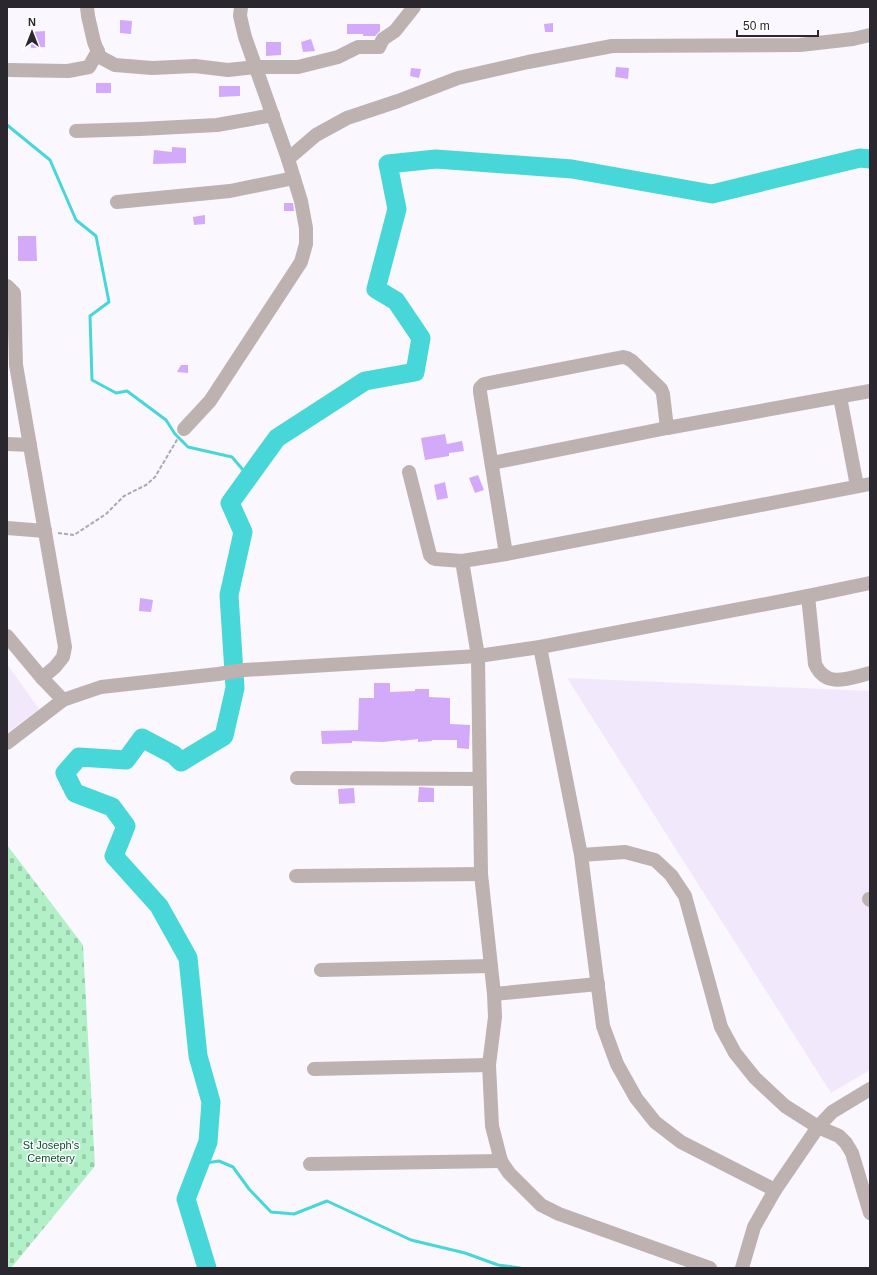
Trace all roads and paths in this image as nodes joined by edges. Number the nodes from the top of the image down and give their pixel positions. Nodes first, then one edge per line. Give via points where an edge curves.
1 (87, 7) edge
2 (241, 7) edge
3 (414, 7) edge
4 (870, 35) edge
5 (98, 51) junction
6 (115, 65) junction
7 (89, 67) junction
8 (256, 67) junction
9 (9, 70) dead end
10 (273, 115) junction
11 (76, 131) dead end
12 (288, 158) junction
13 (294, 178) junction
14 (117, 202) dead end
15 (7, 286) edge
16 (11, 364) edge
17 (870, 391) edge
18 (840, 397) junction
19 (667, 428) junction
20 (184, 429) dead end
21 (176, 441) dead end
22 (7, 444) edge
23 (30, 445) junction
24 (492, 463) junction
25 (409, 472) dead end
26 (863, 485) edge
27 (7, 528) edge
28 (44, 531) junction
29 (506, 554) junction
30 (462, 561) junction
31 (870, 583) edge
32 (808, 596) junction
33 (7, 636) edge
34 (540, 647) junction
35 (478, 656) junction
36 (870, 673) edge
37 (42, 678) junction
38 (63, 700) junction
39 (7, 743) edge
40 (297, 778) dead end
41 (479, 779) junction
42 (581, 855) junction
43 (481, 874) junction
44 (296, 876) dead end
45 (491, 966) junction
46 (321, 970) dead end
47 (598, 984) junction
48 (494, 994) junction
49 (489, 1065) junction
50 (314, 1069) dead end
51 (870, 1090) edge
52 (818, 1127) junction
53 (501, 1160) junction
54 (310, 1164) dead end
55 (775, 1190) junction
56 (870, 1213) edge
57 (710, 1268) edge
58 (742, 1268) edge

1 - 5 street
2 - 8 street via 240,16 245,37
3 - 8 street via 379,47 358,47 338,57 298,67
4 - 12 street via 800,45 612,46 528,62 458,78 346,118 316,135
5 - 6 street via 100,57
5 - 7 street
6 - 7 street
6 - 8 street via 152,68 195,66 228,70
7 - 9 street via 68,71
8 - 10 street
10 - 11 street via 217,125
10 - 12 street
12 - 13 street
13 - 14 street via 230,191
13 - 20 street via 306,228 306,244 301,262 210,401
15 - 16 street via 14,293
16 - 23 street
17 - 18 street
18 - 19 street
18 - 26 street
19 - 24 street
19 - 24 street via 661,389 632,361 623,357 487,383 482,386 480,392
21 - 28 path via 155,477 146,486 124,496 106,514 74,535
22 - 23 street
23 - 28 street
24 - 29 street
25 - 30 street via 430,555 436,559
26 - 29 street
27 - 28 street
28 - 37 street via 65,647 63,657 55,668
29 - 30 street
30 - 35 street
31 - 32 street
32 - 34 street
32 - 36 street via 818,672 834,680
33 - 37 street
34 - 35 street
34 - 42 street
35 - 38 street via 244,670 101,687
35 - 41 street
37 - 38 street
38 - 39 street
40 - 41 street
41 - 43 street
42 - 47 street
42 - 52 street via 625,852 656,860 671,875 685,896 721,1026 735,1053 754,1078 785,1106
43 - 44 street
43 - 45 street
45 - 46 street
45 - 48 street
47 - 48 street
47 - 55 street via 603,1026 617,1064 636,1098 655,1122 681,1142
48 - 49 street via 495,1017
49 - 50 street
49 - 53 street via 492,1126
51 - 52 street via 832,1112
52 - 55 street
52 - 56 street via 839,1136 846,1143 852,1153
53 - 54 street
53 - 57 street via 509,1173 541,1205
55 - 58 street via 754,1227

